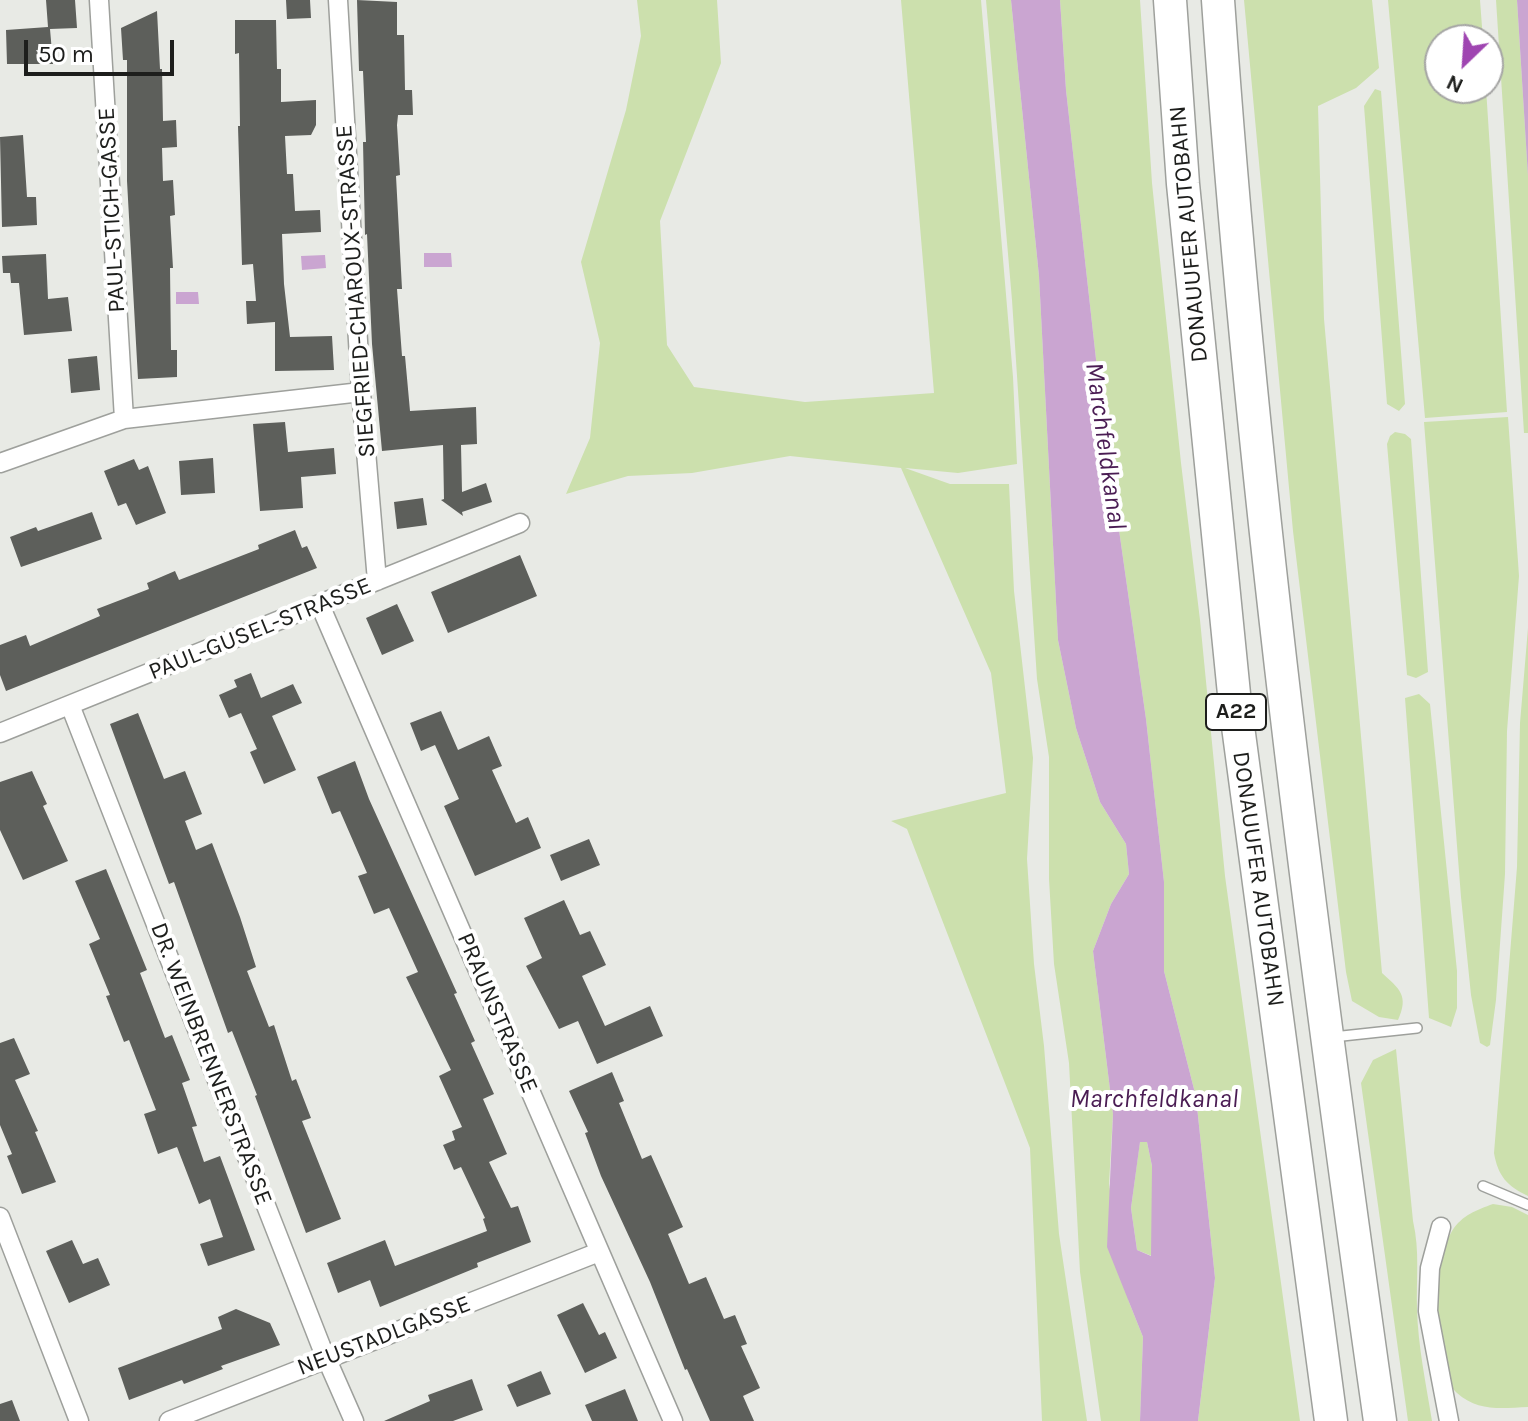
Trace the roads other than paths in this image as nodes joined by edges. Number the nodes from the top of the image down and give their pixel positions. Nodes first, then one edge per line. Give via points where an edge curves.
1 (99, 0) edge
2 (338, 0) edge
3 (1170, 0) edge
4 (1218, 0) edge
5 (361, 392) junction
6 (124, 419) junction
7 (0, 463) edge
8 (520, 523) dead end
9 (377, 581) junction
10 (320, 605) junction
11 (70, 705) junction
12 (0, 733) edge
13 (1417, 1028) dead end
14 (1325, 1038) junction
15 (1483, 1186) dead end
16 (1528, 1205) edge
17 (0, 1217) edge
18 (1441, 1227) dead end
19 (599, 1252) junction
20 (326, 1358) junction
21 (79, 1421) edge
22 (169, 1421) edge
23 (354, 1421) edge
24 (673, 1421) edge
25 (1331, 1421) edge
26 (1380, 1421) edge
27 (1449, 1421) edge

1 - 6 street, PAUL-STICH-GASSE
2 - 5 street, SIEGFRIED-CHAROUX-STRASSE
3 - 25 highway, DONAUUFER AUTOBAHN / A22 via 1235,704
4 - 14 highway, DONAUUFER AUTOBAHN / A22 via 1233,204
5 - 6 street
5 - 9 street, SIEGFRIED-CHAROUX-STRASSE
6 - 7 street
8 - 9 street, PAUL-GUSEL-STRASSE
9 - 10 street, PAUL-GUSEL-STRASSE
10 - 11 street, PAUL-GUSEL-STRASSE
10 - 19 street, PRAUNSTRASSE
11 - 12 street, PAUL-GUSEL-STRASSE
11 - 20 street, DR. WEINBRENNERSTRASSE
13 - 14 lane
14 - 26 highway, DONAUUFER AUTOBAHN / A22
15 - 16 lane
17 - 21 street
18 - 27 street via 1430,1268 1428,1311
19 - 20 street, NEUSTADLGASSE
19 - 24 street, PRAUNSTRASSE
20 - 22 street, NEUSTADLGASSE
20 - 23 street, DR. WEINBRENNERSTRASSE

